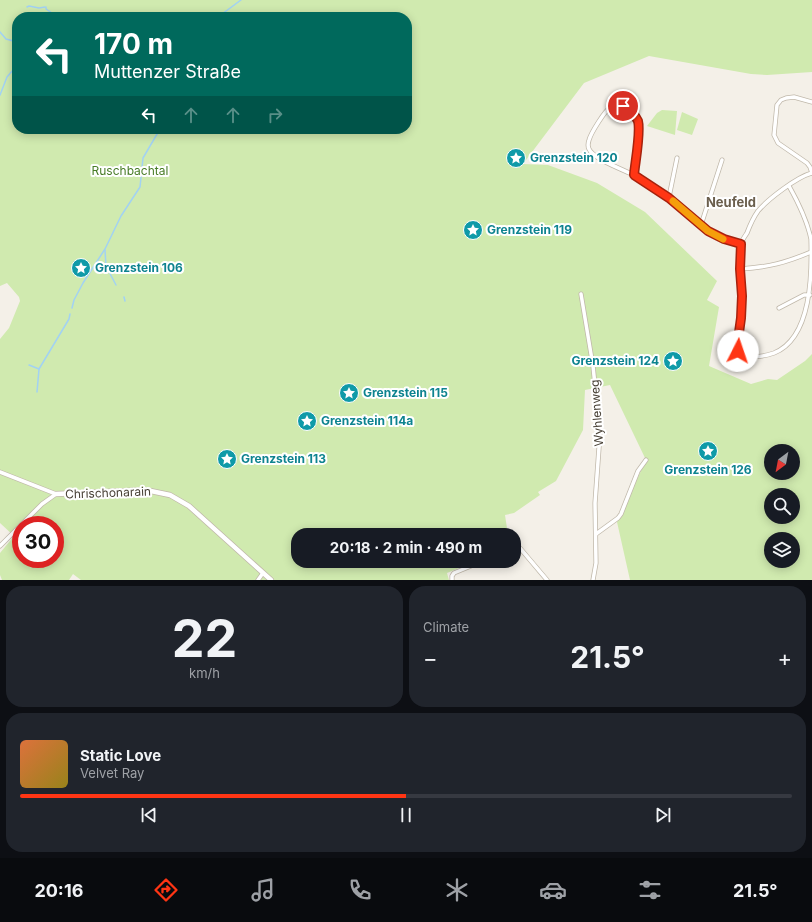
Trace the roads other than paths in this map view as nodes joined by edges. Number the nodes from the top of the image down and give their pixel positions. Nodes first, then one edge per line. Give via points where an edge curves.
1 (812, 102) edge
2 (677, 158) dead end
3 (722, 160) dead end
4 (812, 173) edge
5 (634, 175) junction
6 (789, 186) junction
7 (669, 198) junction
8 (701, 225) junction
9 (811, 238) edge
10 (741, 244) junction
11 (811, 252) edge
12 (740, 269) junction
13 (581, 294) dead end
14 (810, 295) junction
15 (778, 308) dead end
16 (646, 460) dead end
17 (0, 472) edge
18 (56, 494) junction
19 (30, 516) edge
20 (12, 534) edge
21 (596, 534) junction
22 (0, 546) edge
23 (521, 549) edge
24 (466, 568) edge
25 (263, 573) junction
26 (258, 580) edge
27 (271, 580) edge
28 (452, 580) edge
29 (547, 580) edge
30 (593, 580) edge

1 - 4 street via 794,97 781,100 777,105 774,135 778,143 807,163
2 - 7 street
3 - 8 street
4 - 6 street
5 - 5 street via 638,122 630,110 616,105 606,111 589,140 588,149 607,163
5 - 7 street
6 - 9 street via 801,209
6 - 10 street via 758,211
7 - 8 street
8 - 10 street via 716,236
9 - 11 street
10 - 12 street
11 - 12 street via 786,262
11 - 14 street
12 - 14 street via 742,296 737,347 745,356 766,356 789,344 803,322
13 - 21 street, Wyhlenweg via 593,366 600,434 595,503
14 - 15 street via 804,295
16 - 21 street via 638,471 621,514
17 - 18 street
18 - 19 street, Chrischonarain
18 - 25 street, Chrischonarain via 146,490 170,495 189,506
20 - 22 street, Chrischonarain
21 - 30 street, Wyhlenweg via 596,569
23 - 29 street
24 - 28 street via 454,573
25 - 26 street
25 - 27 street, Chrischonarain

